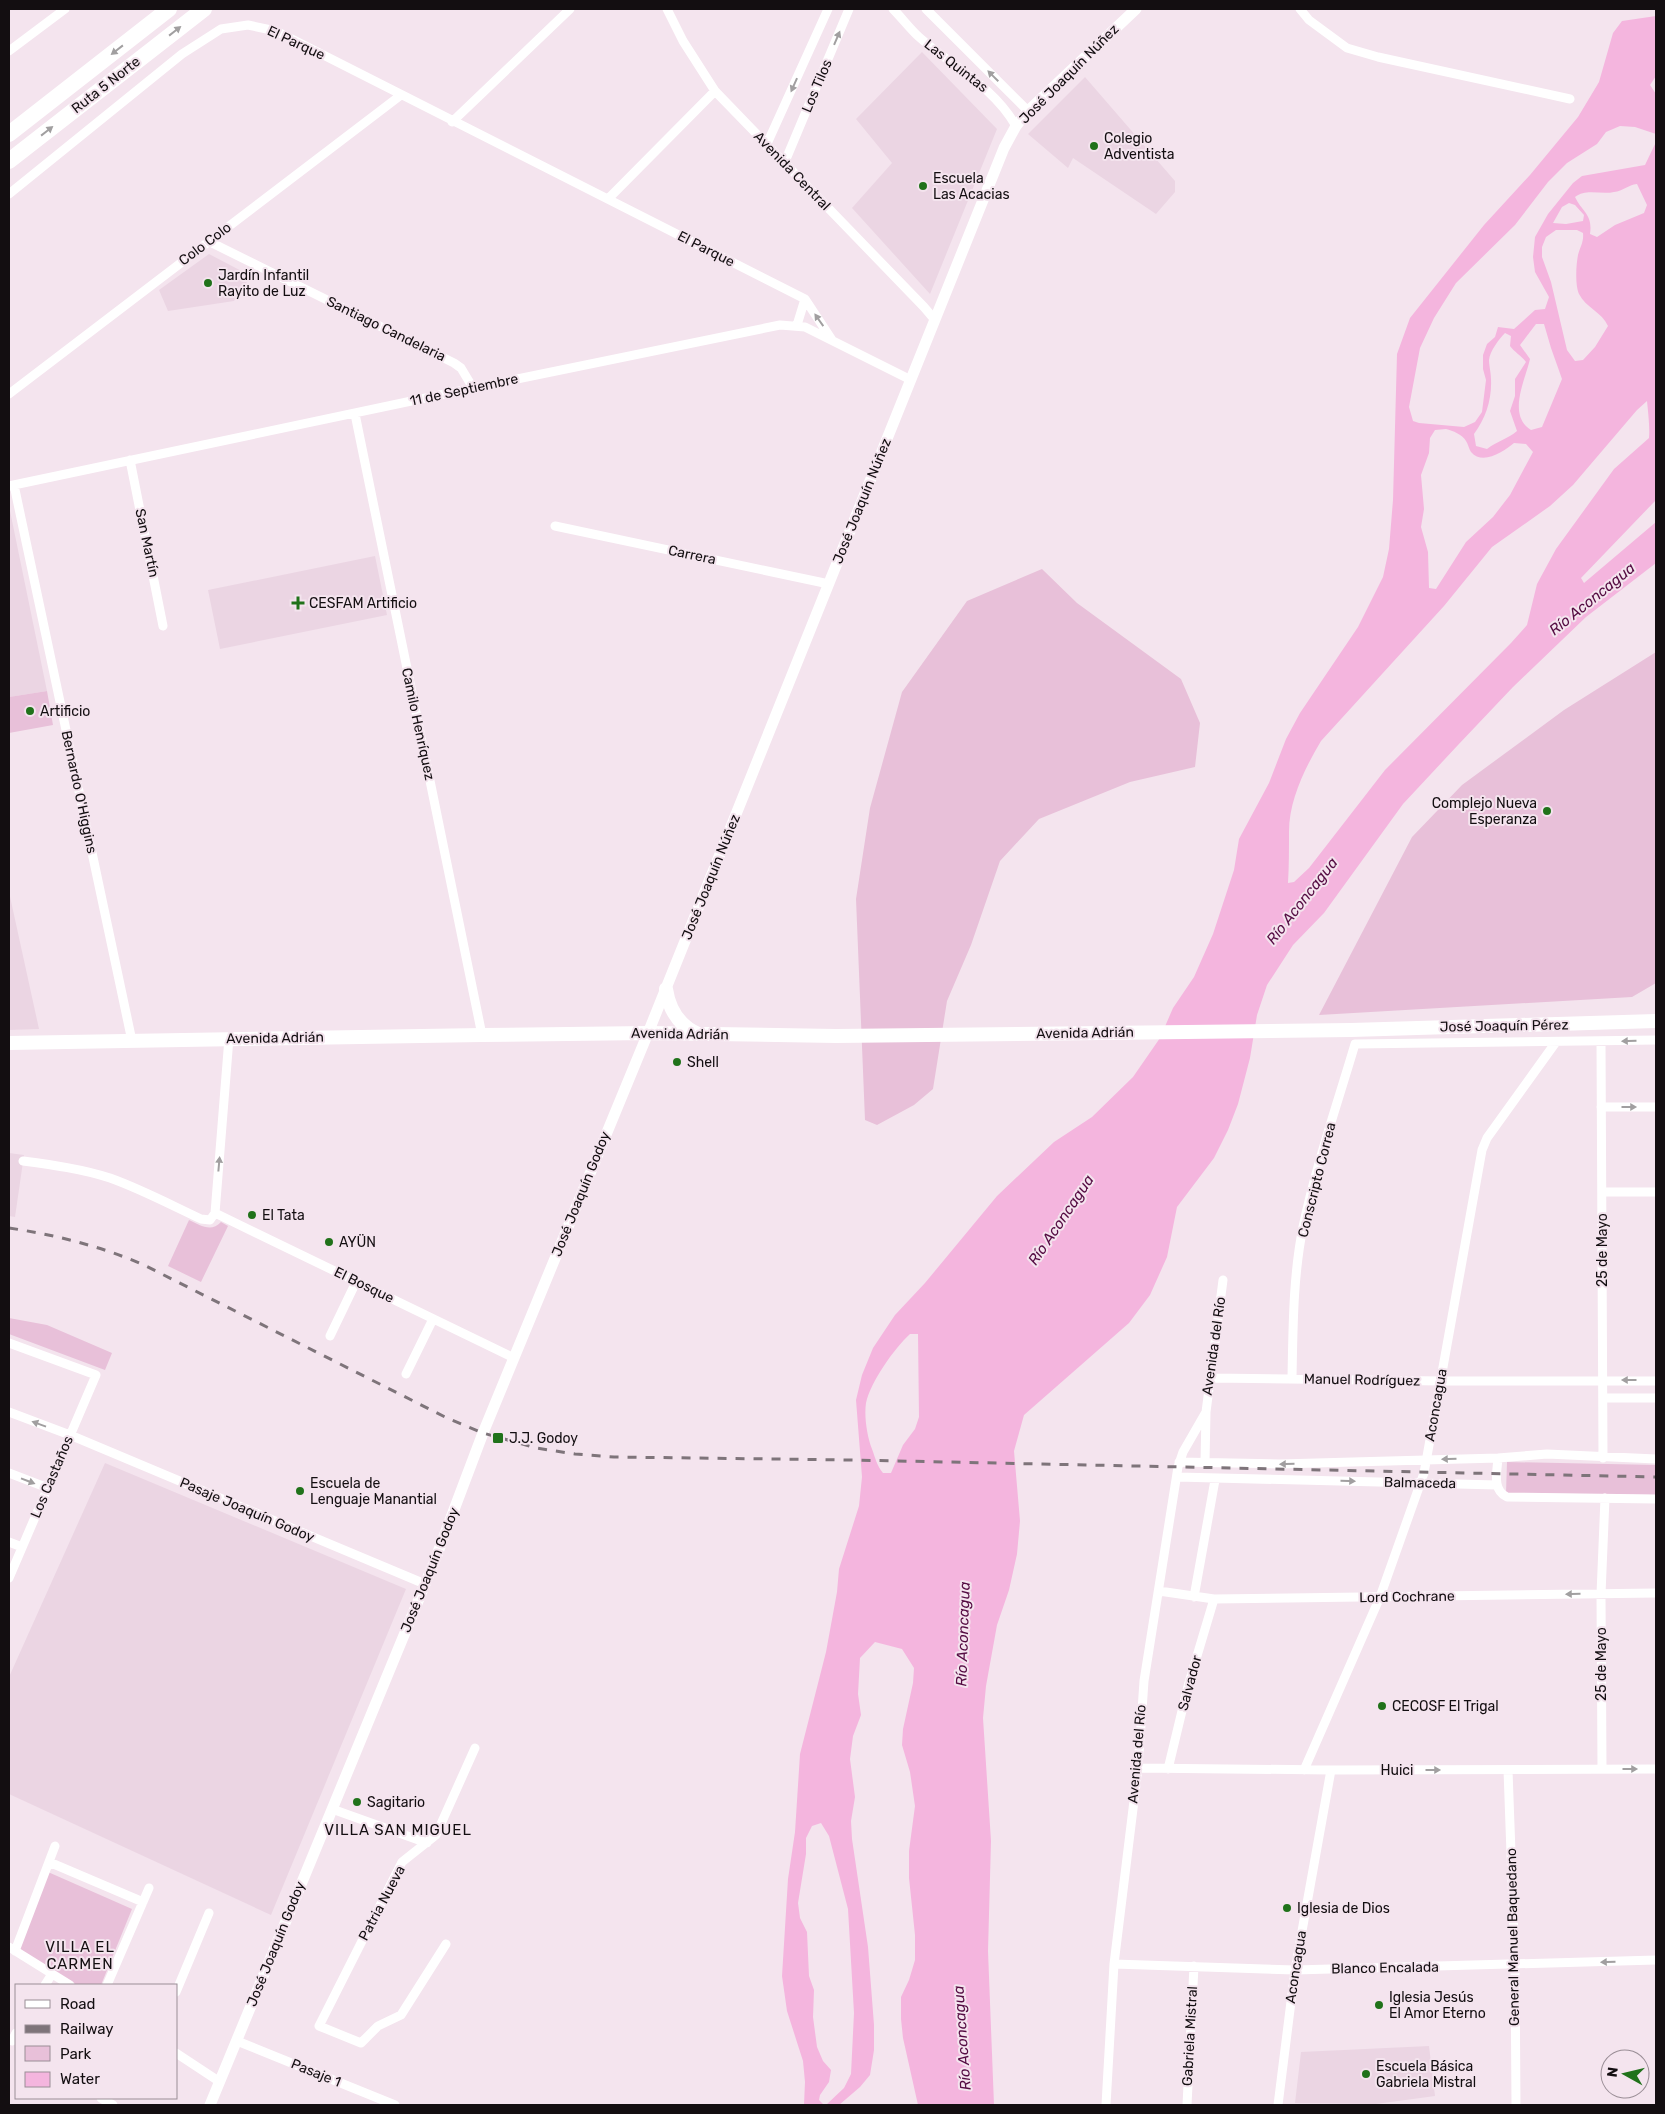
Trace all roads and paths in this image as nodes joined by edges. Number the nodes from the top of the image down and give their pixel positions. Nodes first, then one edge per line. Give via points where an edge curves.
1 (65, 9) edge
2 (169, 9) edge
3 (204, 9) edge
4 (570, 9) edge
5 (667, 9) edge
6 (828, 9) edge
7 (849, 9) edge
8 (893, 9) edge
9 (926, 9) edge
10 (1136, 9) edge
11 (1300, 9) edge
12 (9, 52) edge
13 (715, 91) junction
14 (401, 95) junction
15 (1570, 99) dead end
16 (1028, 111) junction
17 (452, 122) junction
18 (1016, 126) junction
19 (9, 134) edge
20 (766, 146) junction
21 (9, 161) edge
22 (784, 164) junction
23 (9, 194) edge
24 (608, 200) junction
25 (208, 242) junction
26 (805, 300) junction
27 (935, 320) junction
28 (797, 325) junction
29 (832, 340) junction
30 (911, 380) junction
31 (473, 388) junction
32 (9, 394) edge
33 (355, 414) junction
34 (130, 460) junction
35 (12, 486) edge
36 (555, 526) dead end
37 (828, 584) junction
38 (164, 626) dead end
39 (666, 988) junction
40 (1656, 1021) edge
41 (1351, 1030) joint
42 (648, 1033) junction
43 (698, 1034) junction
44 (482, 1035) junction
45 (229, 1038) junction
46 (1656, 1040) edge
47 (132, 1041) junction
48 (1556, 1042) junction
49 (1601, 1042) junction
50 (9, 1043) edge
51 (1355, 1044) joint
52 (1601, 1107) junction
53 (1656, 1107) edge
54 (24, 1161) dead end
55 (1602, 1192) junction
56 (1656, 1192) edge
57 (215, 1213) junction
58 (1223, 1280) dead end
59 (356, 1282) junction
60 (433, 1319) junction
61 (330, 1336) dead end
62 (9, 1343) edge
63 (514, 1358) junction
64 (406, 1374) dead end
65 (1210, 1378) junction
66 (1292, 1378) junction
67 (1603, 1380) junction
68 (1656, 1380) edge
69 (1441, 1381) junction
70 (1604, 1398) junction
71 (1656, 1398) edge
72 (9, 1412) edge
73 (1206, 1412) junction
74 (70, 1435) junction
75 (1498, 1458) junction
76 (1603, 1458) junction
77 (1656, 1459) edge
78 (1426, 1460) junction
79 (1179, 1462) junction
80 (1204, 1462) junction
81 (9, 1473) edge
82 (1177, 1478) junction
83 (1215, 1480) junction
84 (1421, 1482) junction
85 (1496, 1485) junction
86 (48, 1488) junction
87 (1605, 1498) junction
88 (1656, 1499) edge
89 (9, 1542) edge
90 (22, 1547) junction
91 (9, 1578) edge
92 (425, 1584) junction
93 (1158, 1591) junction
94 (1656, 1593) edge
95 (1601, 1594) junction
96 (1194, 1597) junction
97 (1380, 1597) junction
98 (1214, 1599) junction
99 (474, 1748) dead end
100 (1138, 1768) junction
101 (1168, 1769) junction
102 (1602, 1769) junction
103 (1656, 1769) edge
104 (1304, 1770) junction
105 (1331, 1770) junction
106 (1508, 1770) junction
107 (332, 1809) junction
108 (427, 1843) junction
109 (54, 1846) dead end
110 (49, 1862) junction
111 (149, 1888) dead end
112 (143, 1902) junction
113 (208, 1913) dead end
114 (446, 1944) dead end
115 (12, 1949) edge
116 (1656, 1960) edge
117 (1114, 1964) junction
118 (1515, 1964) junction
119 (1194, 1966) junction
120 (1295, 1970) junction
121 (52, 1974) junction
122 (45, 1984) edge
123 (68, 1984) edge
124 (107, 1984) edge
125 (178, 1987) edge
126 (236, 2041) junction
127 (178, 2054) edge
128 (220, 2082) junction
129 (210, 2105) edge
130 (394, 2105) edge
131 (1106, 2105) edge
132 (1187, 2105) edge
133 (1278, 2105) edge
134 (1516, 2105) edge

1 - 12 street
2 -> 19 highway, Ruta 5 Norte
21 -> 3 highway, Ruta 5 Norte
4 - 17 street
5 - 13 street, Avenida Central
6 -> 20 street, Los Tilos
22 -> 7 street, Los Tilos
8 - 18 street, Las Quintas via 918,37 986,89 1008,112
16 -> 9 street, Las Quintas
10 - 16 street, José Joaquín Núñez
11 - 15 street via 1309,20 1347,48
13 - 20 street, Avenida Central
13 - 24 street
14 - 17 street, El Parque
14 - 23 street, El Parque via 276,31 257,26 230,27 182,54
14 - 25 street, Colo Colo
16 - 18 street, José Joaquín Núñez
17 - 24 street, El Parque
18 - 27 street, José Joaquín Núñez via 1004,148
20 - 22 street, Avenida Central
22 - 27 street, Avenida Central
24 - 26 street, El Parque
25 - 31 street, Santiago Candelaria via 454,363 461,368
25 - 32 street, Colo Colo
26 - 28 street
29 -> 26 street, El Parque
27 - 30 street, José Joaquín Núñez
28 - 29 street, 11 de Septiembre
28 - 31 street, 11 de Septiembre via 780,325
29 - 30 street, 11 de Septiembre
30 - 37 street, José Joaquín Núñez
31 - 33 street, 11 de Septiembre
33 - 34 street, 11 de Septiembre
33 - 44 street, Camilo Henríquez
34 - 35 street, 11 de Septiembre
34 - 38 street, San Martín
35 - 47 street, Bernardo O'Higgins
36 - 37 street, Carrera
37 - 39 street, José Joaquín Núñez
39 - 42 street, José Joaquín Núñez
39 - 43 main road via 674,1014 684,1026
40 - 41 main road, José Joaquín Pérez
41 - 43 main road, Avenida Adrián via 836,1036
42 - 43 main road, Avenida Adrián
42 - 44 main road, Avenida Adrián
42 - 63 street, José Joaquín Godoy
44 - 45 main road, Avenida Adrián
45 - 47 main road, Avenida Adrián
57 -> 45 street
46 -> 49 street, José Joaquín Pérez
47 - 50 main road, Avenida Adrián
48 - 49 street, José Joaquín Pérez
48 - 51 street, José Joaquín Pérez
48 - 69 street, Aconcagua via 1487,1138 1482,1150
49 - 52 street, 25 de Mayo
51 - 66 street, Conscripto Correa via 1303,1228 1293,1309
52 -> 53 street
52 - 55 street, 25 de Mayo
54 - 57 street via 109,1178 204,1220 212,1218
55 - 56 street
55 - 67 street, 25 de Mayo
57 - 59 street, El Bosque
58 - 65 street, Avenida del Río
59 - 60 street, El Bosque
59 - 61 street
60 - 63 street, El Bosque
60 - 64 street
62 - 74 street, Los Castaños via 96,1375
63 - 92 street, José Joaquín Godoy
65 - 66 street, Manuel Rodríguez
65 - 73 street, Avenida del Río
66 - 69 street, Manuel Rodríguez
68 -> 67 street, Manuel Rodríguez
67 - 69 street, Manuel Rodríguez
67 - 70 street, 25 de Mayo
69 - 78 street, Aconcagua
70 - 71 street
70 - 76 street, 25 de Mayo
74 -> 72 street, Pasaje Joaquín Godoy
73 - 79 street, Avenida del Río
73 - 80 street, Avenida del Río
74 - 86 street, Los Castaños
74 - 92 street, Pasaje Joaquín Godoy
75 - 76 street, Balmaceda via 1547,1454
75 -> 78 street, Balmaceda
75 - 85 street
76 - 77 street, Balmaceda
78 -> 80 street, Balmaceda via 1280,1464
78 - 84 street, Aconcagua
79 - 80 street, Balmaceda
79 - 82 street, Avenida del Río
81 -> 86 street
82 - 83 street, Balmaceda
82 - 93 street, Avenida del Río
83 -> 84 street, Balmaceda
83 - 96 street
84 - 85 street, Balmaceda
84 - 97 street, Aconcagua
85 - 87 street, Balmaceda via 1507,1497
86 - 90 street, Los Castaños
87 - 88 street, Balmaceda
87 - 95 street, 25 de Mayo
89 - 90 street
90 - 91 street, Los Castaños
92 - 107 street, José Joaquín Godoy
93 - 96 street, Lord Cochrane
93 - 100 street, Avenida del Río via 1144,1681
94 - 95 street, Lord Cochrane
95 -> 97 street, Lord Cochrane
95 - 102 street, 25 de Mayo
96 - 98 street, Lord Cochrane
97 - 98 street, Lord Cochrane
97 - 104 street, Aconcagua
98 - 101 street, Salvador
99 - 108 street, Patria Nueva via 436,1835
100 - 101 street, Huici
100 - 117 street, Avenida del Río
101 - 104 street, Huici
102 -> 103 street, Huici
102 - 106 street, Huici
104 - 105 street, Huici
105 -> 106 street, Huici
105 - 120 street, Aconcagua
106 - 118 street, General Manuel Baquedano
107 - 108 street
107 - 126 street, José Joaquín Godoy
108 - 114 street, Patria Nueva via 402,1862 319,2026 361,2043 378,2026 401,2015
109 - 110 street
110 - 112 street
110 - 115 street
111 - 112 street
112 - 124 street
113 - 125 street
115 - 121 street
116 -> 118 street, Blanco Encalada
117 - 119 street, Blanco Encalada
117 - 131 street, Avenida del Río
118 - 120 street, Blanco Encalada
118 - 134 street, General Manuel Baquedano
119 - 120 street, Blanco Encalada
119 - 132 street, Gabriela Mistral
120 - 133 street, Aconcagua
121 - 122 street
121 - 123 street
126 - 128 street, José Joaquín Godoy
126 - 130 street, Pasaje 1
127 - 128 street
128 - 129 street, José Joaquín Godoy

